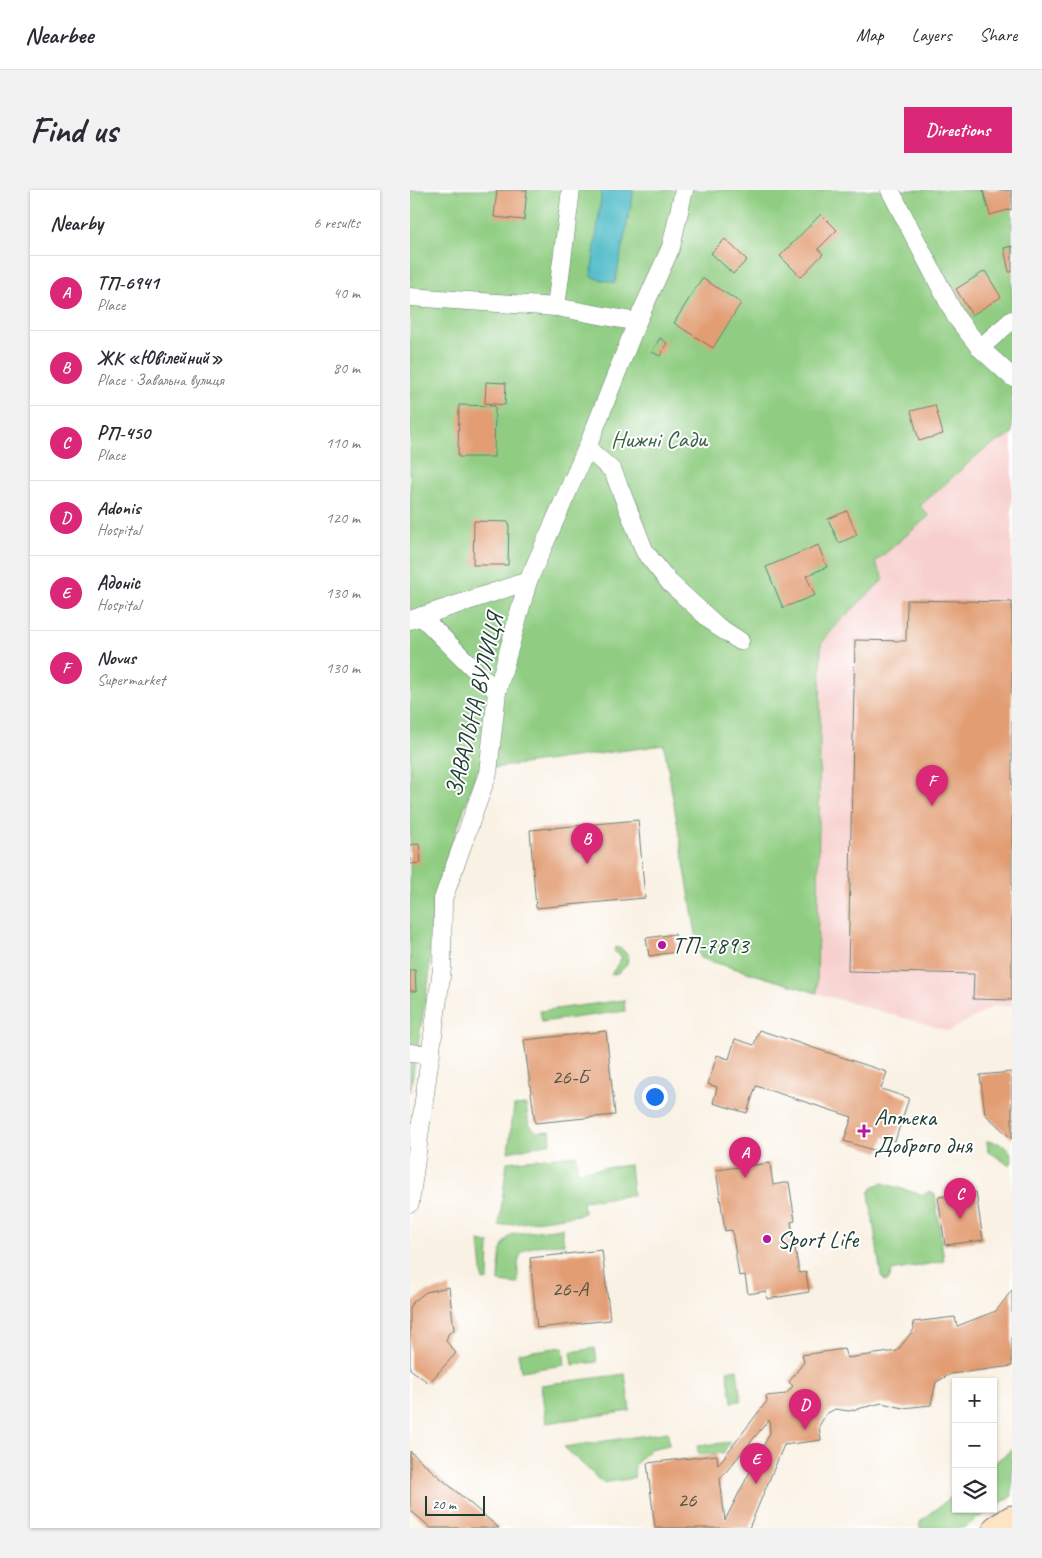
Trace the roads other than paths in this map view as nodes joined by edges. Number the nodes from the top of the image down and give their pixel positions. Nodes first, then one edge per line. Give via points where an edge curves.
1 (571, 190) edge
2 (684, 190) edge
3 (890, 190) edge
4 (410, 297) edge
5 (556, 307) junction
6 (1012, 320) edge
7 (637, 322) junction
8 (980, 348) junction
9 (1012, 376) edge
10 (587, 448) junction
11 (528, 581) junction
12 (415, 618) edge
13 (740, 641) dead end
14 (497, 692) junction
15 (410, 1053) edge
16 (431, 1055) junction
17 (410, 1203) edge
18 (1012, 1518) edge
19 (996, 1528) edge

1 - 5 street
2 - 7 street, ЗАВАЛЬНА ВУЛИЦЯ via 671,247
3 - 8 street via 956,317
4 - 5 street
5 - 7 street
6 - 8 street
7 - 10 street, ЗАВАЛЬНА ВУЛИЦЯ
8 - 9 street
10 - 11 street, ЗАВАЛЬНА ВУЛИЦЯ
10 - 13 street via 613,471 645,552 669,582 717,626
11 - 12 street
11 - 14 street, ЗАВАЛЬНА ВУЛИЦЯ
12 - 14 street
14 - 16 street, ЗАВАЛЬНА ВУЛИЦЯ via 488,773 443,899 442,969
15 - 16 street
16 - 17 street, ЗАВАЛЬНА ВУЛИЦЯ
18 - 19 street

